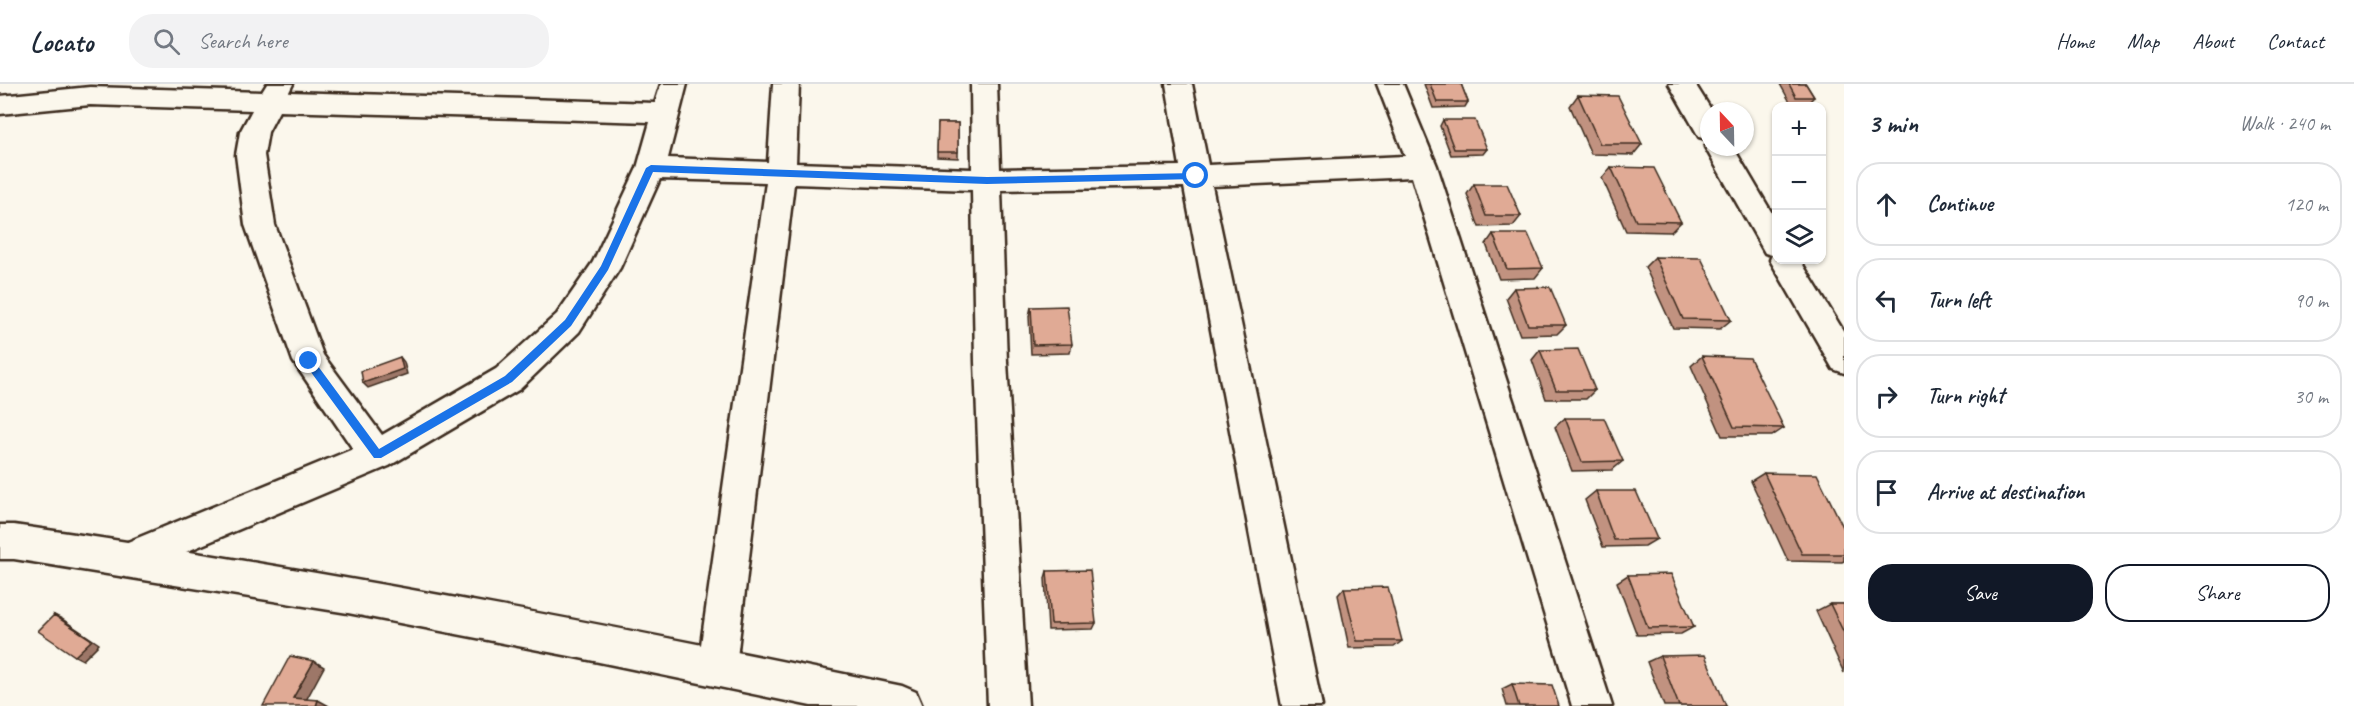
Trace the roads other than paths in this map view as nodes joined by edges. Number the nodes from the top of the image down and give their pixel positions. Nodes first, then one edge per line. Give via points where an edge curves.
1 (786, 84) edge
2 (984, 84) edge
3 (1179, 84) edge
4 (1390, 84) edge
5 (1682, 84) edge
6 (96, 90) edge
7 (275, 92) edge
8 (452, 94) edge
9 (670, 99) edge
10 (0, 105) edge
11 (1700, 115) edge
12 (1724, 156) edge
13 (1423, 166) junction
14 (651, 168) junction
15 (781, 174) junction
16 (1196, 176) junction
17 (987, 180) junction
18 (1772, 238) edge
19 (1788, 264) edge
20 (1840, 344) edge
21 (377, 455) junction
22 (0, 542) edge
23 (131, 558) junction
24 (717, 666) junction
25 (902, 706) edge
26 (1008, 706) edge
27 (1302, 706) edge
28 (1592, 706) edge

1 - 15 street
2 - 17 street
3 - 16 street
4 - 13 street
5 - 11 street
6 - 7 street
6 - 10 street
7 - 8 street
7 - 21 street via 254,132 250,155 260,225 309,361
8 - 9 street
9 - 14 street
12 - 18 street
13 - 16 street
13 - 28 street
14 - 15 street
14 - 21 street via 605,268 568,323 508,379
15 - 17 street
15 - 24 street
16 - 17 street
16 - 27 street
17 - 26 street via 991,362
19 - 20 street
21 - 23 street
22 - 23 street
23 - 24 street
24 - 25 street

